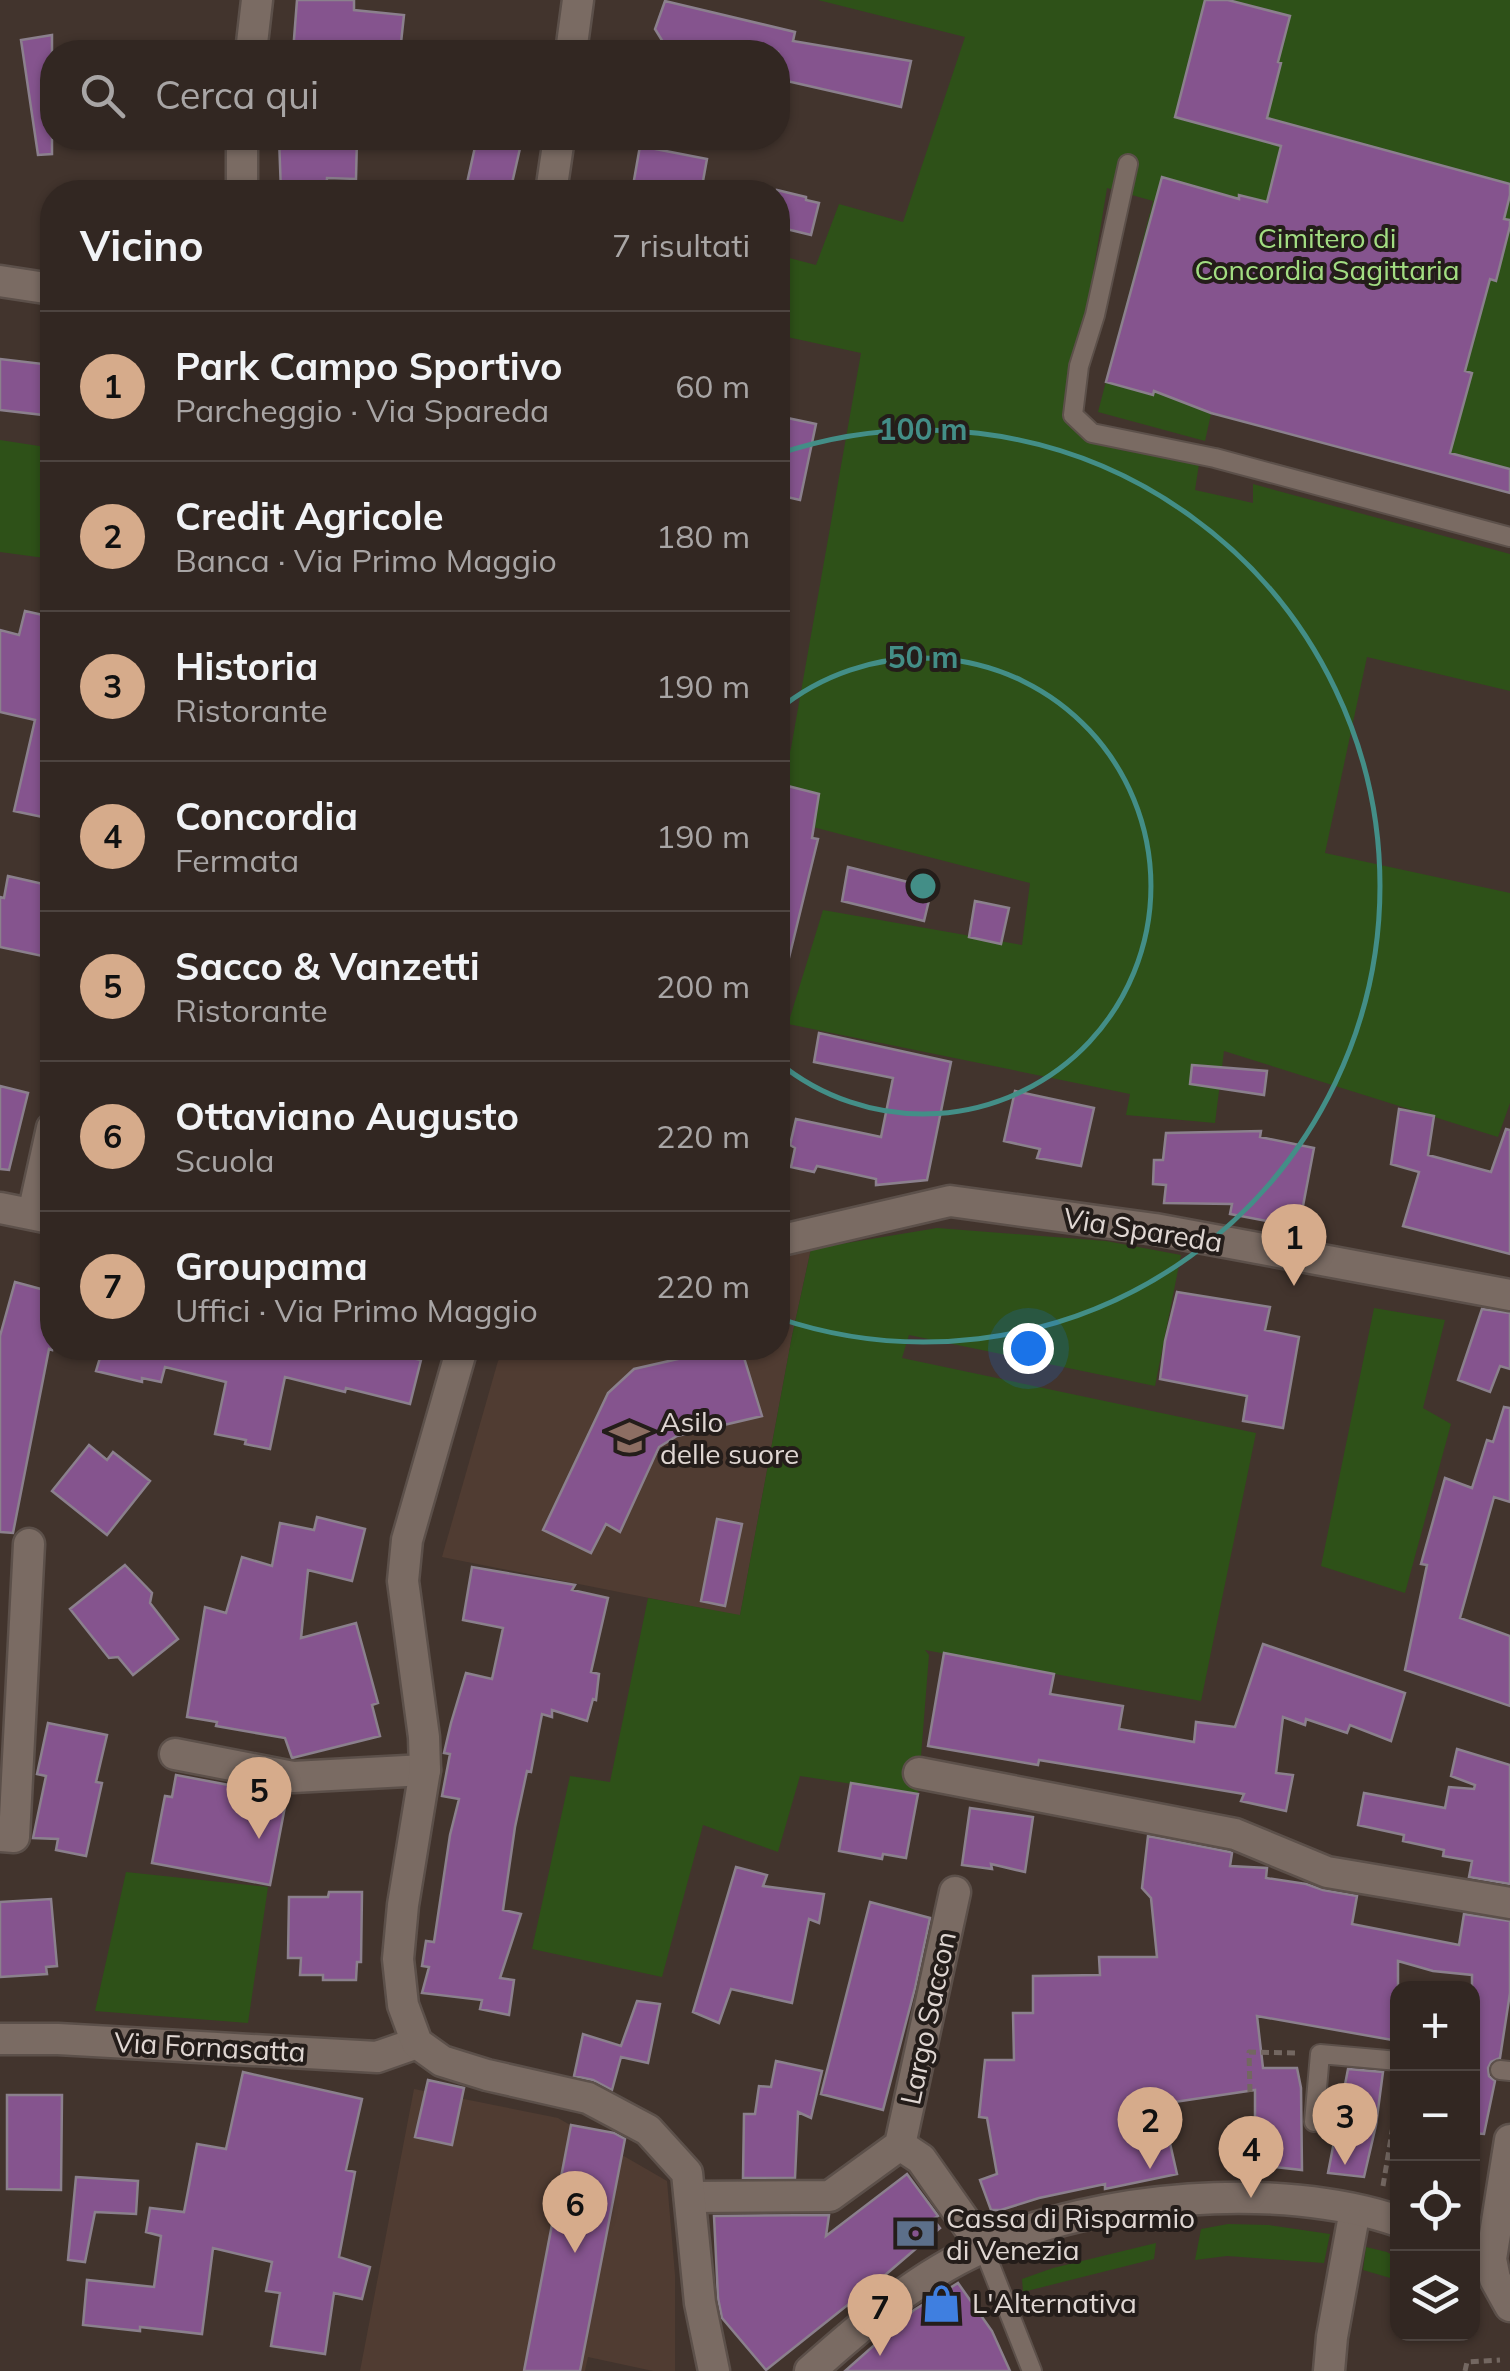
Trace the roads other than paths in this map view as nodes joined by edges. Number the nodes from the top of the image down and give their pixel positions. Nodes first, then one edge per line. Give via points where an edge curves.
1 (257, 0) edge
2 (578, 0) edge
3 (252, 40) edge
4 (573, 40) edge
5 (242, 150) edge
6 (557, 150) edge
7 (1128, 164) dead end
8 (242, 180) edge
9 (553, 180) edge
10 (0, 281) edge
11 (40, 287) edge
12 (1510, 537) edge
13 (0, 1208) edge
14 (40, 1215) edge
15 (790, 1237) edge
16 (1510, 1295) edge
17 (459, 1360) edge
18 (28, 1544) dead end
19 (175, 1754) dead end
20 (425, 1770) junction
21 (919, 1773) dead end
22 (0, 1836) edge
23 (955, 1892) dead end
24 (1510, 1903) edge
25 (0, 2039) edge
26 (417, 2043) junction
27 (1390, 2060) edge
28 (1314, 2122) dead end
29 (1510, 2140) edge
30 (900, 2145) junction
31 (690, 2198) junction
32 (1377, 2215) edge
33 (983, 2247) junction
34 (1481, 2256) edge
35 (1506, 2300) edge
36 (714, 2371) edge
37 (810, 2371) edge
38 (1032, 2371) edge
39 (1328, 2371) edge

1 - 3 street
2 - 4 street
5 - 8 street
6 - 9 street
7 - 12 lane via 1072,415 1092,433 1215,458
10 - 11 street
13 - 14 street
15 - 16 street, Via Spareda via 950,1202 1155,1229
17 - 20 street via 407,1540 403,1581
18 - 22 street via 14,1837
19 - 20 street via 293,1776
20 - 26 street via 398,1959 402,2005
21 - 24 street via 1235,1834 1327,1872
23 - 30 street, Largo Saccon
25 - 26 street, Via Fornasatta via 376,2057
26 - 31 street via 442,2061 588,2098 648,2130 687,2173
27 - 28 lane via 1320,2054
29 - 34 street
30 - 31 street via 830,2196
30 - 33 street via 921,2159
31 - 36 street
32 - 33 street via 1258,2198 1176,2200 1090,2214
32 - 39 street via 1332,2338
33 - 37 street via 866,2320
33 - 38 lane
34 - 35 street

